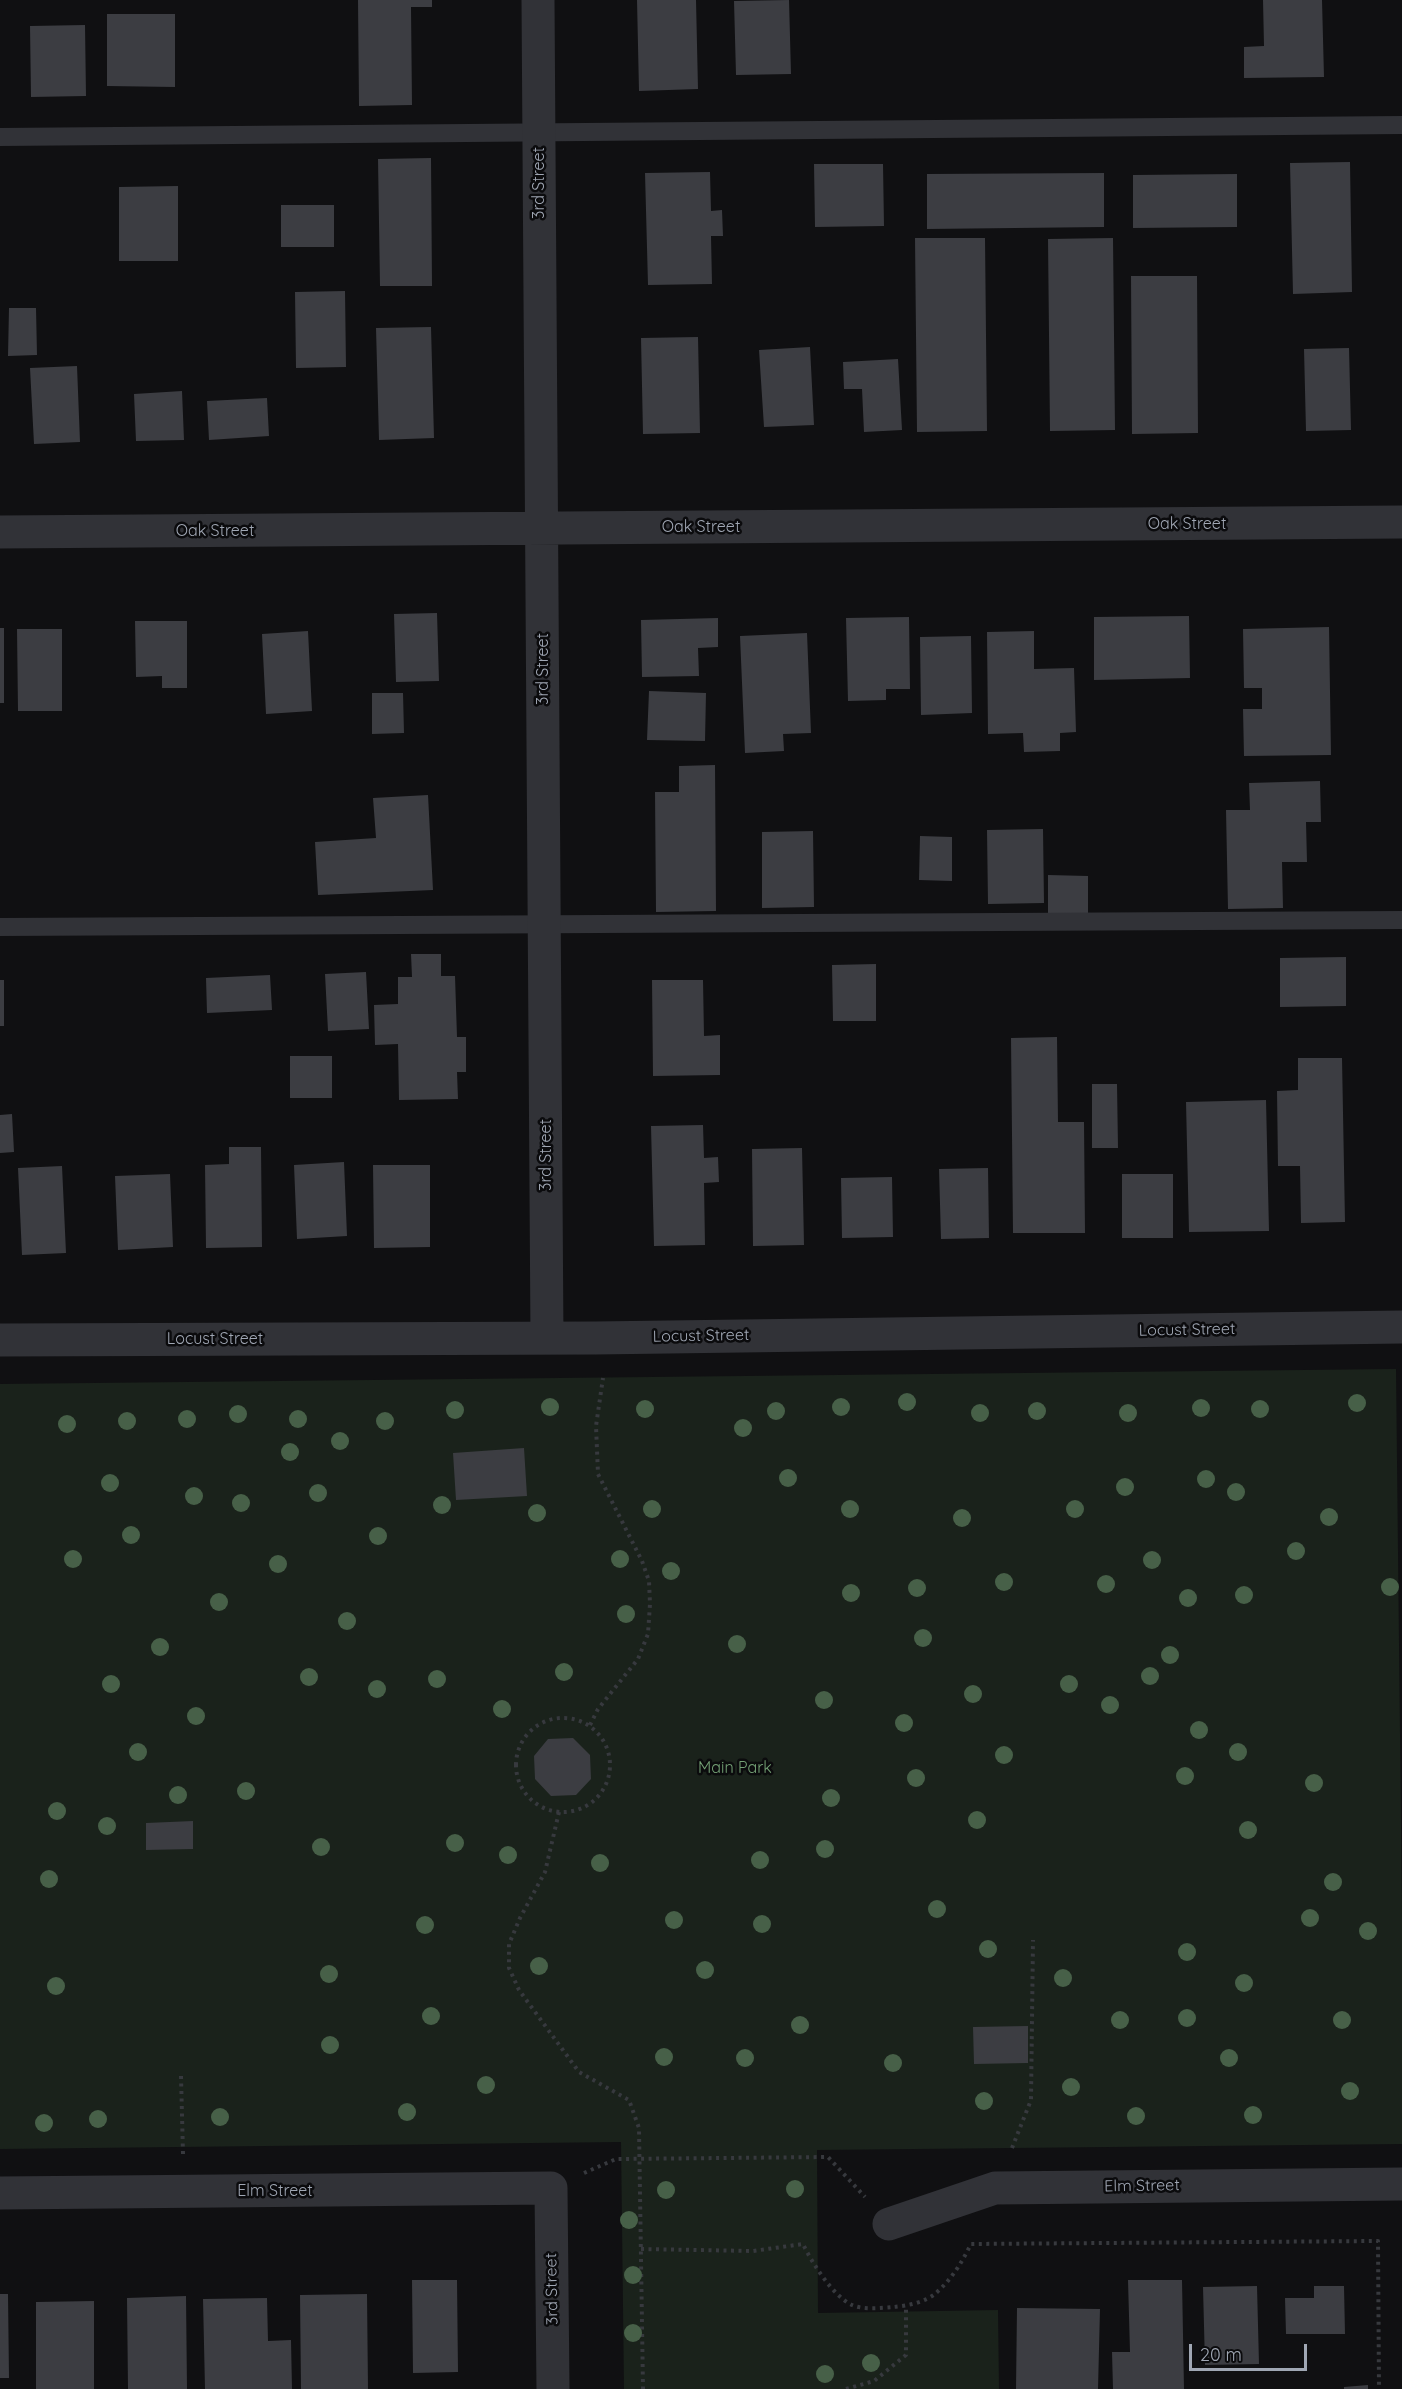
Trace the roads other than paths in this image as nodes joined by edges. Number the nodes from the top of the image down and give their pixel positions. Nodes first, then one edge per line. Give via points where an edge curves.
1 (538, 0) edge
2 (1402, 125) edge
3 (539, 133) junction
4 (0, 137) edge
5 (1402, 522) edge
6 (542, 528) junction
7 (0, 532) edge
8 (1402, 920) edge
9 (544, 924) junction
10 (0, 927) edge
11 (1402, 1328) edge
12 (547, 1338) junction
13 (0, 1340) edge
14 (1402, 2184) edge
15 (551, 2188) joint
16 (0, 2193) edge
17 (889, 2224) road end
18 (553, 2389) edge

1 - 3 street, 3rd Street
2 - 3 lane
3 - 4 lane
3 - 6 street, 3rd Street
5 - 6 street, Oak Street
6 - 7 street, Oak Street
6 - 9 street, 3rd Street
8 - 9 lane
9 - 10 lane
9 - 12 street, 3rd Street
11 - 12 street, Locust Street
12 - 13 street, Locust Street
14 - 17 street, Elm Street via 994,2188
15 - 16 street, Elm Street
15 - 18 street, 3rd Street

